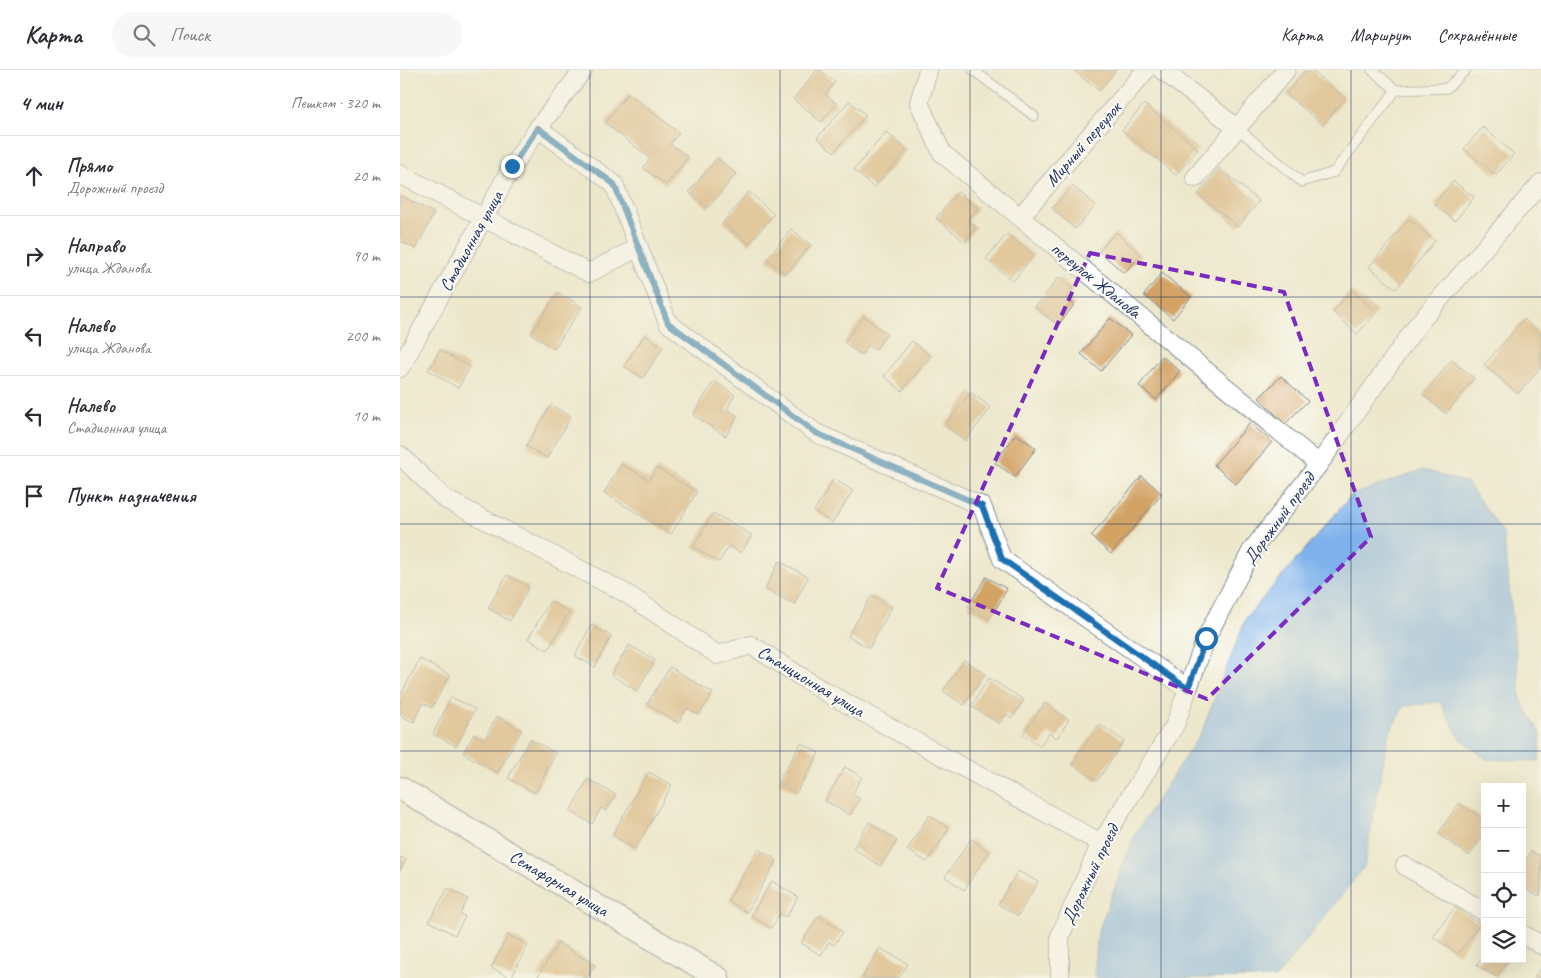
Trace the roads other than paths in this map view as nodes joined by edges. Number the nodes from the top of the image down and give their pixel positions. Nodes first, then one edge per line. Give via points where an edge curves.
1 (583, 70) edge
2 (928, 70) edge
3 (973, 70) edge
4 (1146, 70) edge
5 (1162, 70) edge
6 (1286, 70) edge
7 (1372, 70) edge
8 (1466, 70) edge
9 (1396, 90) junction
10 (1034, 116) dead end
11 (538, 128) junction
12 (1236, 128) junction
13 (400, 174) edge
14 (1195, 178) dead end
15 (1541, 183) edge
16 (485, 217) junction
17 (1020, 217) junction
18 (639, 247) junction
19 (400, 368) edge
20 (400, 455) edge
21 (1319, 464) junction
22 (1188, 689) junction
23 (400, 788) edge
24 (1101, 844) junction
25 (1405, 866) dead end
26 (1481, 910) edge
27 (1526, 936) edge
28 (1541, 945) edge
29 (718, 978) edge
30 (1060, 978) edge

1 - 11 street, Стадионная улица
2 - 17 street, переулок Жданова via 919,103 942,153
3 - 10 lane
4 - 17 street, Мирный переулок
5 - 12 street
6 - 12 street
7 - 9 lane
8 - 9 lane via 1447,88
9 - 12 lane via 1334,172 1302,182
11 - 16 street, Стадионная улица via 512,166
11 - 18 street via 614,184
12 - 14 street
13 - 16 street
15 - 21 street, Дорожный проезд via 1418,324
16 - 18 street via 589,273
16 - 19 street, Стадионная улица
17 - 21 street, переулок Жданова
18 - 22 street via 668,323 816,433 982,506 1002,559
20 - 24 street, Станционная улица via 445,499 627,594 718,655 750,645 822,690
21 - 22 street, Дорожный проезд via 1252,550 1206,638
22 - 24 street, Дорожный проезд via 1175,725
23 - 29 street, Семафорная улица
24 - 30 street, Дорожный проезд via 1060,936
25 - 26 street
27 - 28 street

